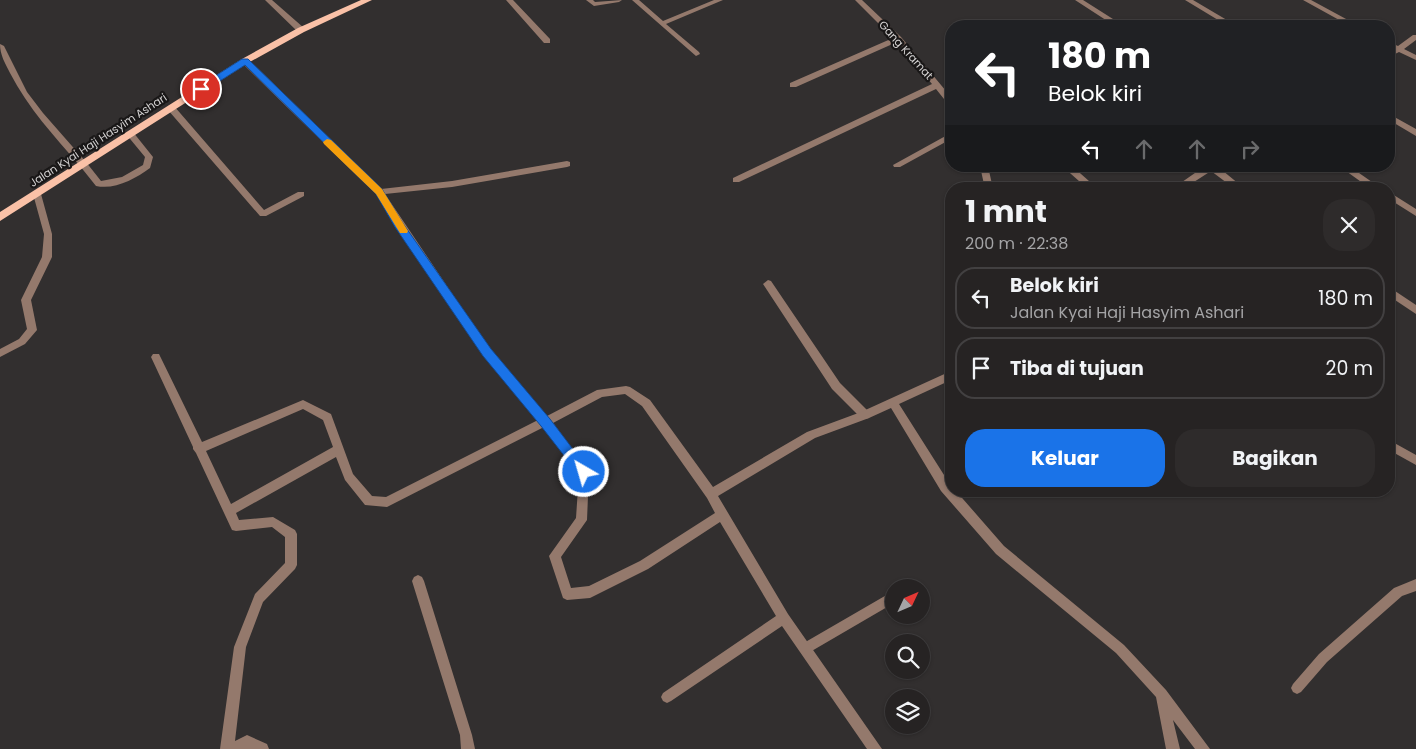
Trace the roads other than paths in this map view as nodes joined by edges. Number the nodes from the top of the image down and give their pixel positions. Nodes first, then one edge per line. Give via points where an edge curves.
1 (268, 0) edge
2 (368, 0) edge
3 (509, 0) edge
4 (589, 0) edge
5 (619, 0) edge
6 (635, 0) edge
7 (720, 0) edge
8 (858, 0) edge
9 (1078, 0) edge
10 (1188, 0) edge
11 (1306, 0) edge
12 (1110, 20) edge
13 (1223, 20) edge
14 (1344, 20) edge
15 (662, 23) junction
16 (301, 30) junction
17 (1416, 37) edge
18 (898, 39) junction
19 (547, 41) dead end
20 (0, 46) edge
21 (1395, 47) edge
22 (1398, 49) junction
23 (1395, 51) edge
24 (696, 54) dead end
25 (1416, 58) edge
26 (245, 61) junction
27 (793, 85) dead end
28 (937, 85) junction
29 (945, 95) edge
30 (171, 108) junction
31 (1395, 121) edge
32 (1416, 133) edge
33 (130, 134) junction
34 (945, 139) edge
35 (83, 164) junction
36 (567, 164) dead end
37 (897, 166) dead end
38 (1073, 172) edge
39 (1203, 172) edge
40 (1218, 172) edge
41 (1352, 172) edge
42 (736, 180) dead end
43 (1085, 182) edge
44 (1187, 182) edge
45 (1231, 182) edge
46 (1367, 182) edge
47 (379, 192) junction
48 (36, 194) junction
49 (301, 194) dead end
50 (1395, 199) edge
51 (1416, 213) edge
52 (0, 218) edge
53 (768, 284) dead end
54 (1395, 295) edge
55 (1416, 310) edge
56 (0, 353) edge
57 (156, 357) dead end
58 (945, 378) edge
59 (892, 403) junction
60 (865, 415) junction
61 (546, 422) junction
62 (1395, 448) edge
63 (198, 449) junction
64 (338, 450) junction
65 (1416, 460) edge
66 (945, 487) edge
67 (711, 494) junction
68 (954, 497) edge
69 (228, 512) junction
70 (722, 515) junction
71 (418, 581) dead end
72 (1416, 585) edge
73 (885, 602) edge
74 (784, 618) junction
75 (806, 648) junction
76 (1297, 688) dead end
77 (1162, 694) junction
78 (667, 697) dead end
79 (227, 749) edge
80 (231, 749) edge
81 (262, 749) edge
82 (468, 749) edge
83 (875, 749) edge
84 (1172, 749) edge
85 (1203, 749) edge

1 - 16 street
2 - 16 main road, Jalan Kyai Haji Hasyim Ashari
3 - 19 street
4 - 5 street via 594,4
6 - 15 street
7 - 15 street
8 - 18 street, Gang Kramat
9 - 12 street
10 - 13 street
11 - 14 street
15 - 24 street
16 - 26 main road, Jalan Kyai Haji Hasyim Ashari
17 - 22 street
18 - 27 street
18 - 28 street, Gang Kramat
20 - 35 street via 24,93
21 - 22 street
22 - 23 street
22 - 25 street
26 - 30 main road, Jalan Kyai Haji Hasyim Ashari
26 - 47 street
28 - 29 street, Gang Kramat
28 - 42 street
30 - 33 main road, Jalan Kyai Haji Hasyim Ashari
30 - 49 street via 263,214
31 - 32 street
33 - 35 main road, Jalan Kyai Haji Hasyim Ashari
33 - 35 street via 149,157 147,166 133,177 114,184 99,184
34 - 37 street
35 - 48 main road, Jalan Kyai Haji Hasyim Ashari
36 - 47 street via 452,184
38 - 43 street
39 - 44 street
40 - 45 street
41 - 46 street
47 - 61 street via 487,353
48 - 52 main road, Jalan Kyai Haji Hasyim Ashari
48 - 56 street via 48,234 47,257 26,300 32,330 18,346
50 - 51 street
53 - 60 street via 836,386
54 - 55 street
57 - 63 street
58 - 59 street
59 - 60 street
59 - 66 street
60 - 67 street via 811,435
61 - 64 street via 387,502 369,501 349,477
61 - 67 street via 601,393 626,390 646,403
61 - 70 street via 584,472 582,520 555,556 567,594 590,592 644,566
62 - 65 street
63 - 64 street via 303,404 327,417
63 - 69 street
64 - 69 street
67 - 70 street
68 - 77 street via 1000,550 1120,649
69 - 79 street via 236,526 272,522 290,534 290,565 258,598 240,647
70 - 74 street
71 - 82 street
72 - 76 street via 1398,592 1323,658
73 - 75 street
74 - 75 street
74 - 78 street
75 - 83 street
77 - 84 street
77 - 85 street
80 - 81 street via 247,742

